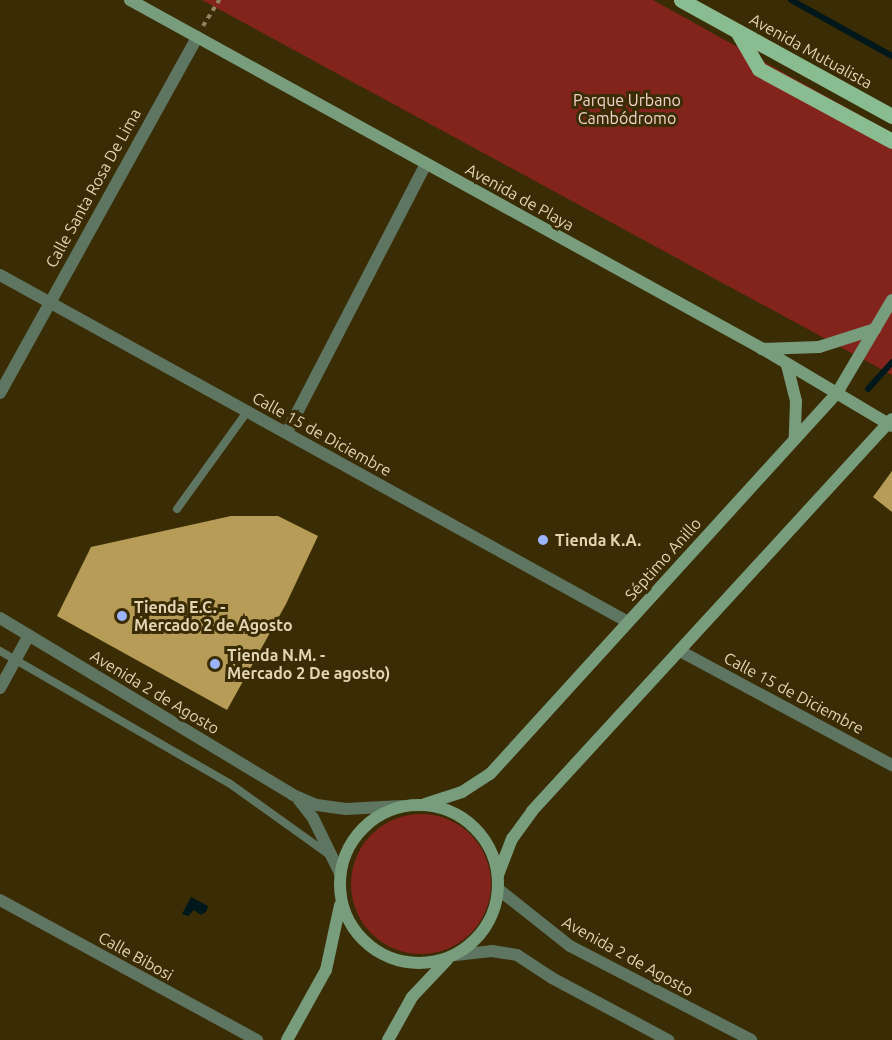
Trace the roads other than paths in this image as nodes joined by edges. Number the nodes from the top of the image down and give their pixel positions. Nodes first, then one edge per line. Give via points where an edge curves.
1 (130, 0) edge
2 (681, 0) edge
3 (737, 31) junction
4 (197, 38) junction
5 (892, 116) edge
6 (892, 141) edge
7 (426, 164) junction
8 (0, 275) edge
9 (892, 300) edge
10 (48, 302) junction
11 (875, 329) junction
12 (761, 348) junction
13 (787, 365) junction
14 (0, 393) edge
15 (837, 393) junction
16 (247, 412) junction
17 (891, 423) edge
18 (287, 432) junction
19 (795, 439) junction
20 (177, 509) dead end
21 (0, 618) edge
22 (628, 622) junction
23 (28, 635) junction
24 (0, 651) edge
25 (680, 651) junction
26 (16, 660) junction
27 (0, 688) edge
28 (892, 765) edge
29 (293, 795) junction
30 (425, 804) junction
31 (402, 806) junction
32 (332, 857) junction
33 (340, 873) junction
34 (498, 875) junction
35 (498, 889) junction
36 (341, 897) junction
37 (0, 900) edge
38 (453, 956) junction
39 (257, 1040) edge
40 (286, 1040) edge
41 (388, 1040) edge
42 (668, 1040) edge
43 (751, 1040) edge

1 - 4 main road, Avenida de Playa
2 - 3 main road, Avenida Mutualista
3 - 5 main road, Avenida Mutualista
3 - 6 main road via 759,69
4 - 7 main road, Avenida de Playa
4 - 10 street, Calle Santa Rosa De Lima
7 - 12 main road, Avenida de Playa
7 - 18 street
8 - 10 street, Calle 15 de Diciembre
9 - 11 main road, Séptimo Anillo
10 - 14 street, Calle Santa Rosa De Lima
10 - 16 street, Calle 15 de Diciembre
11 - 12 main road via 819,347
11 - 15 main road, Séptimo Anillo
12 - 13 main road, Avenida de Playa
13 - 15 main road, Avenida de Playa
13 - 19 main road via 796,401
15 - 17 main road, Avenida de Playa
15 - 19 main road, Séptimo Anillo
16 - 18 street, Calle 15 de Diciembre
16 - 20 lane
17 - 25 main road
18 - 22 street, Calle 15 de Diciembre
19 - 22 main road, Séptimo Anillo
21 - 23 street, Avenida 2 de Agosto
22 - 30 main road, Séptimo Anillo via 490,774 462,792
23 - 26 street
23 - 29 street, Avenida 2 de Agosto
24 - 26 lane
25 - 28 street, Calle 15 de Diciembre
25 - 34 main road via 521,824
26 - 27 street
26 - 32 lane via 229,783
29 - 31 street, Avenida 2 de Agosto via 317,805 346,809
29 - 32 street, Avenida 2 de Agosto via 313,818
30 - 31 main road
30 - 34 main road via 449,810 474,826 491,851
31 - 33 main road via 378,815 363,828 348,848
32 - 33 street, Avenida 2 de Agosto
33 - 36 main road
34 - 35 main road
35 - 38 main road via 486,927
35 - 43 street, Avenida 2 de Agosto via 570,946
36 - 38 main road via 352,926 384,955 414,963
36 - 40 main road via 336,937 326,970
37 - 39 street, Calle Bibosi
38 - 41 main road via 412,997
38 - 42 street via 492,951 517,955

